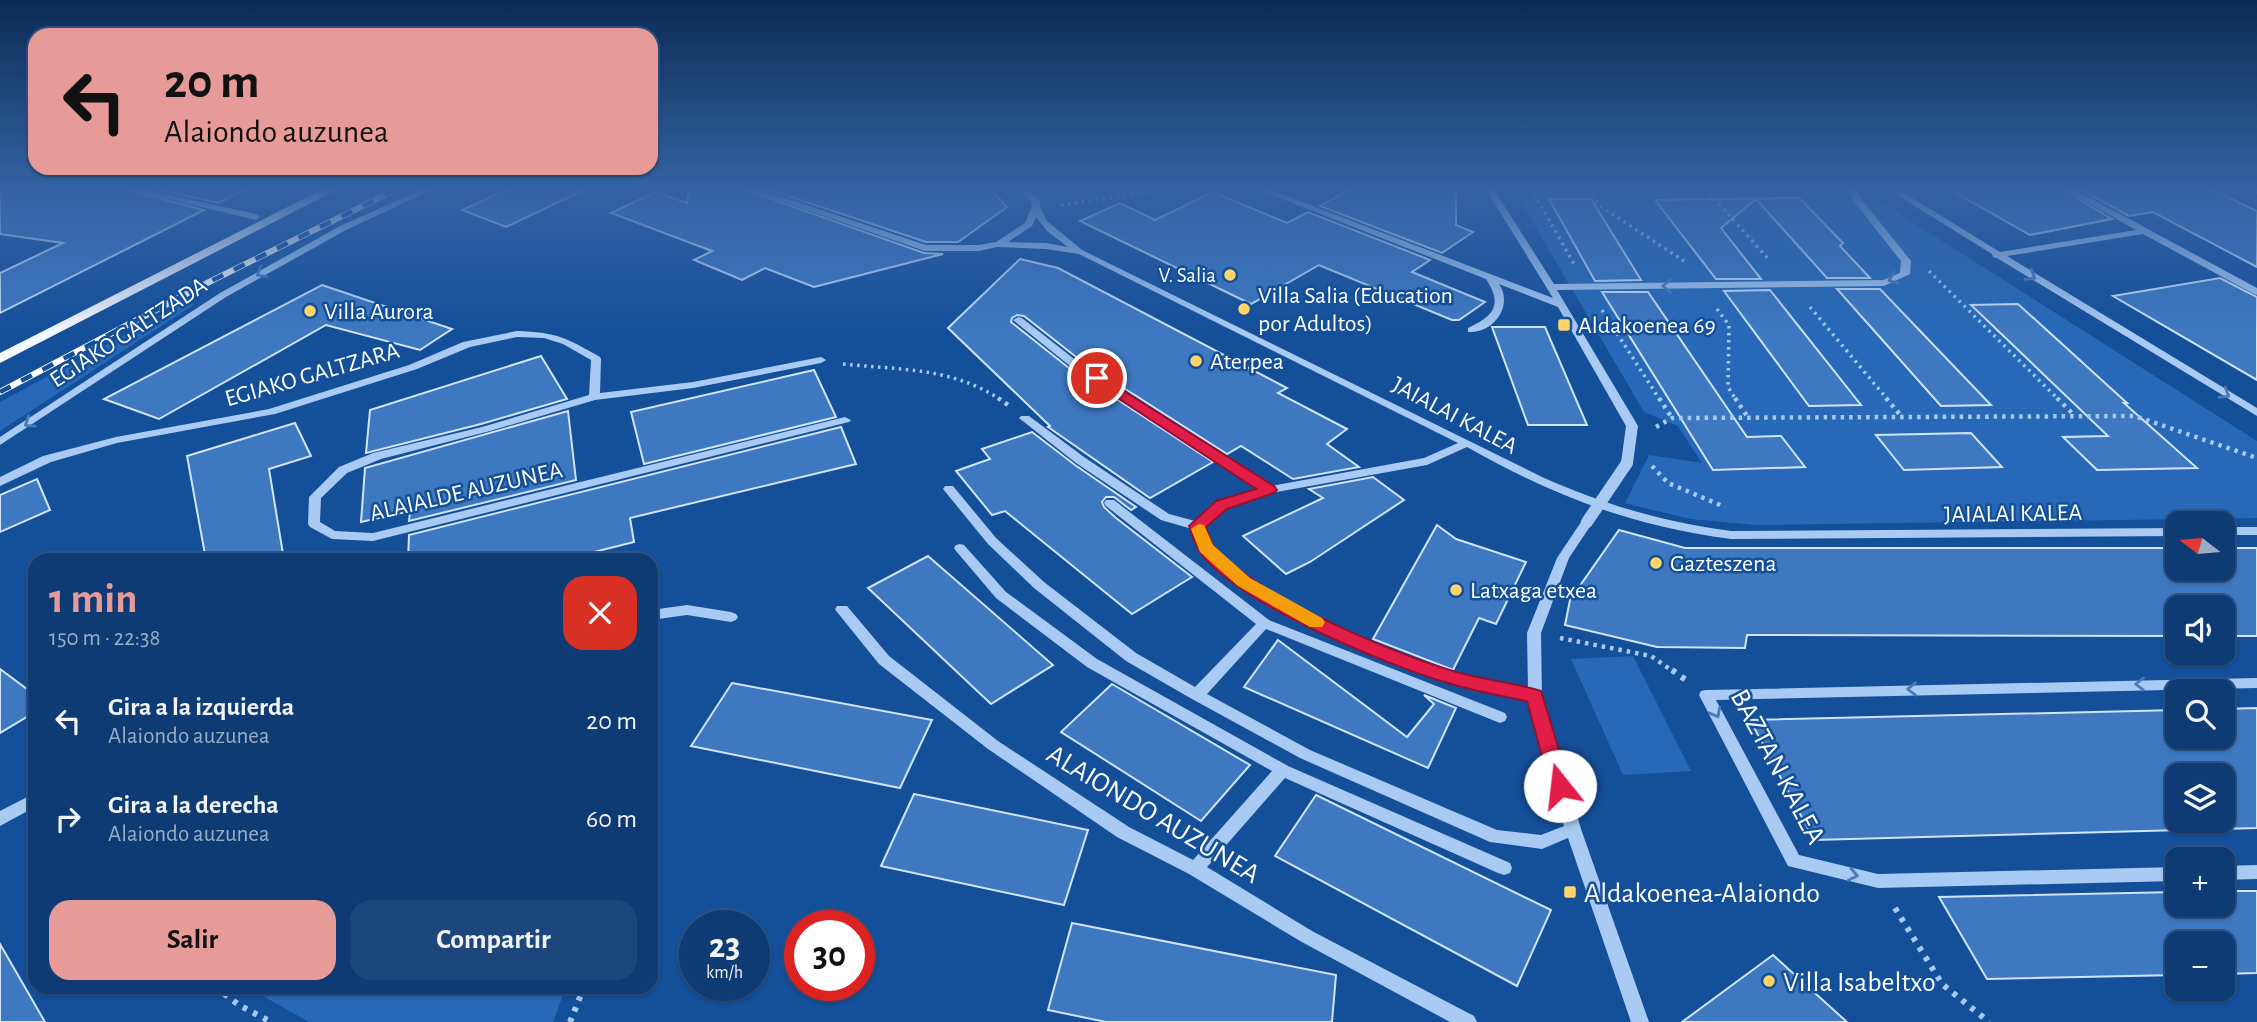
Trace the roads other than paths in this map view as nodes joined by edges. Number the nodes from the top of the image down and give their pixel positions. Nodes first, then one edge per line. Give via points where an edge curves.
1 (219, 236) edge
2 (241, 236) edge
3 (329, 236) edge
4 (888, 236) edge
5 (1011, 236) edge
6 (1058, 236) edge
7 (1381, 236) edge
8 (1519, 236) edge
9 (1886, 236) edge
10 (1965, 236) edge
11 (2116, 236) edge
12 (2154, 236) edge
13 (997, 244) junction
14 (1081, 252) junction
15 (1996, 255) junction
16 (1490, 278) junction
17 (1551, 287) junction
18 (2257, 292) edge
19 (1562, 305) junction
20 (1018, 320) dead end
21 (1472, 330) dead end
22 (0, 346) edge
23 (0, 359) edge
24 (821, 360) road end
25 (594, 397) junction
26 (2257, 413) edge
27 (1025, 418) road end
28 (845, 420) dead end
29 (0, 442) edge
30 (1467, 443) junction
31 (0, 482) edge
32 (949, 489) dead end
33 (1269, 490) junction
34 (1110, 503) dead end
35 (1197, 526) junction
36 (2235, 531) edge
37 (2257, 531) edge
38 (2165, 532) edge
39 (960, 548) dead end
40 (842, 609) dead end
41 (658, 614) edge
42 (731, 617) dead end
43 (1264, 623) junction
44 (2257, 683) edge
45 (1196, 695) junction
46 (1535, 696) junction
47 (1500, 718) dead end
48 (1283, 770) junction
49 (28, 803) edge
50 (0, 819) edge
51 (1573, 829) junction
52 (1504, 868) dead end
53 (1195, 869) junction
54 (2257, 872) edge
55 (2235, 873) edge
56 (2165, 874) edge
57 (1468, 1022) edge
58 (1640, 1022) edge

1 - 22 main road
2 - 23 main road
3 -> 29 street, EGIAKO GALTZADA via 223,295
4 - 13 street, JAIALAI KALEA via 925,248
5 - 13 street
6 - 14 street
7 - 16 street
8 - 17 street
9 -> 17 street via 1906,261 1905,274 1884,283
10 - 15 street
11 - 15 street
12 - 18 street
13 - 14 street, JAIALAI KALEA
14 - 30 street, JAIALAI KALEA
15 -> 26 street
16 - 19 street
16 - 21 street via 1499,290 1500,307 1489,322
17 - 19 street
19 - 46 street, bridge via 1632,426 1627,463 1563,558 1534,634
20 - 33 street via 1074,364
24 - 25 street, ALAIALDE AUZUNEA via 693,385
25 - 28 street, ALAIALDE AUZUNEA via 377,456 343,470 315,497 314,524 332,535 373,537
25 - 31 street, EGIAKO GALTZARA via 596,359 545,335 517,334 467,344 271,412 116,440 47,459
27 - 35 street via 1165,517
30 - 33 street via 1427,461
30 - 38 street, JAIALAI KALEA via 1560,491 1661,523 1731,536
32 - 45 street via 992,541 1039,585 1131,657
33 - 35 street via 1222,505
34 - 43 street
35 - 46 street via 1206,548 1244,582 1302,616 1451,678
36 - 37 street
39 - 48 street via 1002,595 1092,663
40 - 53 street, ALAIONDO AUZUNEA via 884,660 993,745 1123,832
41 - 42 street via 687,610
43 - 45 street
43 - 47 street
44 -> 56 street, BAZTAN KALEA via 1706,695 1794,861 1878,881
45 - 51 street via 1305,754 1496,837 1542,842
46 - 51 street
48 - 52 street
48 - 53 street
49 - 50 street
51 - 58 street
53 - 57 street, ALAIONDO AUZUNEA via 1306,936
54 - 55 street

